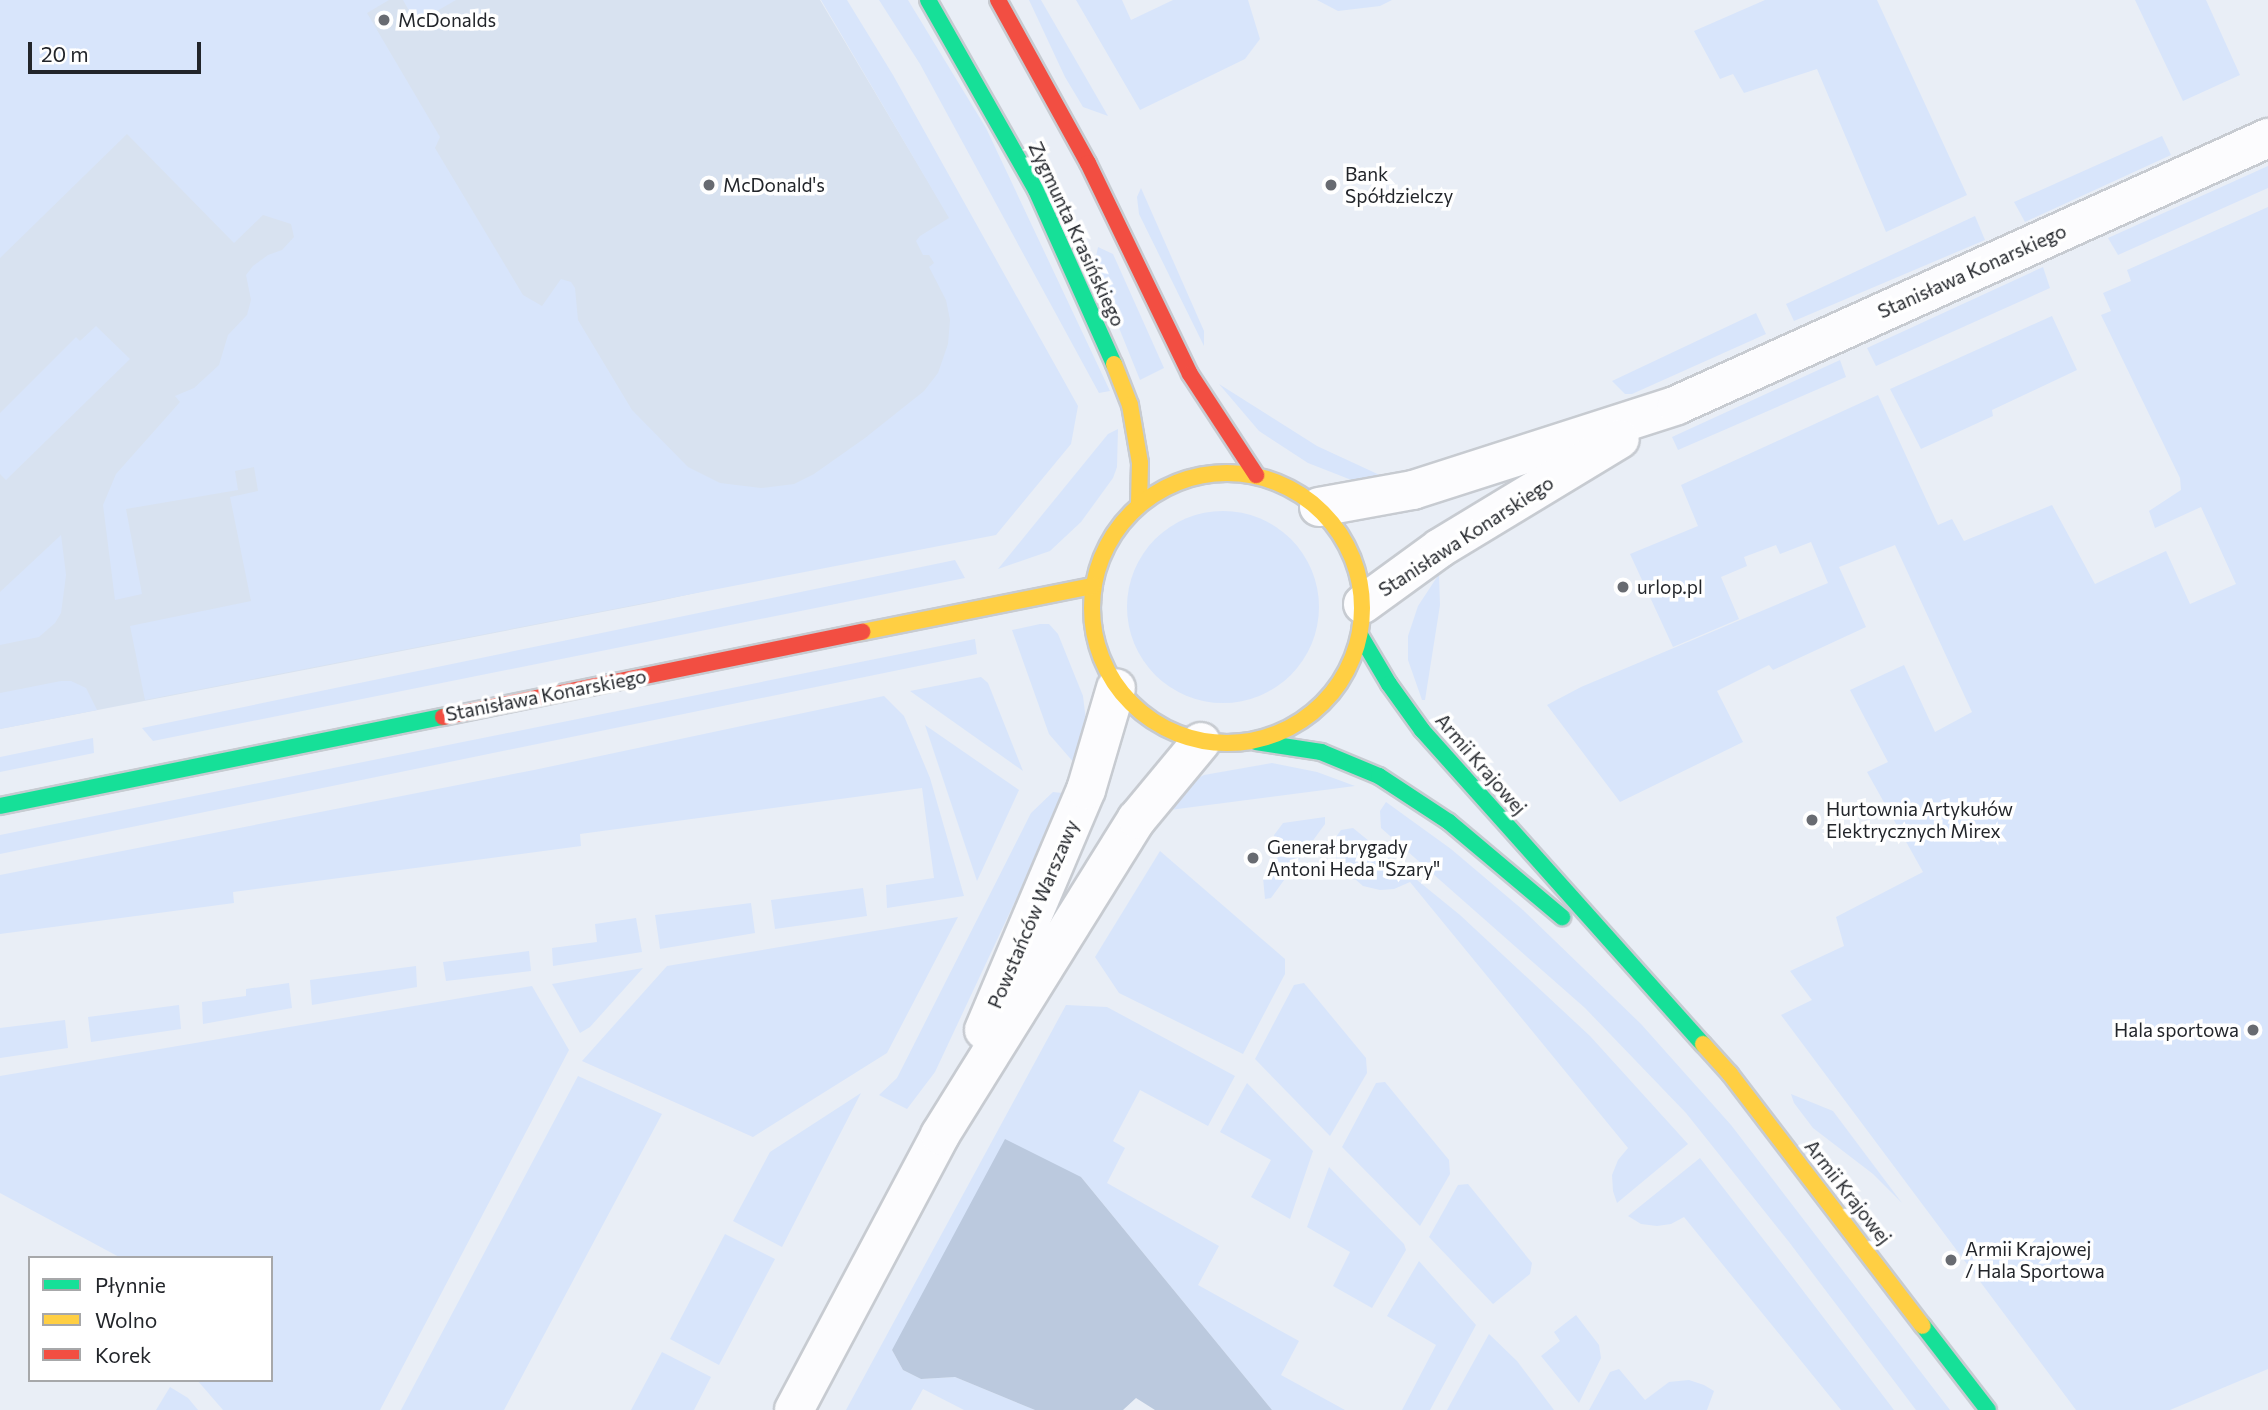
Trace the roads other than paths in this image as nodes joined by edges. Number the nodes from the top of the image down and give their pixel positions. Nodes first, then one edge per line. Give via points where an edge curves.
1 (928, 0) edge
2 (998, 0) edge
3 (2268, 138) edge
4 (1677, 405) junction
5 (1256, 475) junction
6 (1139, 503) junction
7 (1319, 507) junction
8 (1092, 586) junction
9 (1361, 619) junction
10 (1116, 688) junction
11 (1254, 741) junction
12 (1200, 742) junction
13 (0, 806) edge
14 (1667, 1004) junction
15 (940, 1135) junction
16 (794, 1410) edge
17 (1988, 1410) edge

1 - 6 street, Zygmunta Krasińskiego via 1036,190 1101,329 1130,405 1140,463
2 - 5 street, Zygmunta Krasińskiego via 1088,163 1197,386
3 - 4 street, Stanisława Konarskiego
4 - 7 street, Stanisława Konarskiego via 1413,490
4 - 9 street, Stanisława Konarskiego via 1440,548
5 - 6 street via 1223,471 1189,476
5 - 7 street via 1290,487
6 - 8 street via 1108,540
7 - 9 street via 1357,568
8 - 10 street via 1093,639
8 - 13 street, Stanisława Konarskiego
9 - 11 street via 1348,669 1326,699 1294,726
9 - 14 street, Armii Krajowej via 1389,684 1422,730
10 - 12 street via 1153,723
10 - 15 street, Powstańców Warszawy via 1086,790
11 - 12 street
11 - 14 street, Armii Krajowej via 1321,752 1379,776 1449,822
12 - 15 street, Powstańców Warszawy via 1137,820
14 - 17 street, Armii Krajowej via 1730,1074
15 - 16 street, Powstańców Warszawy

